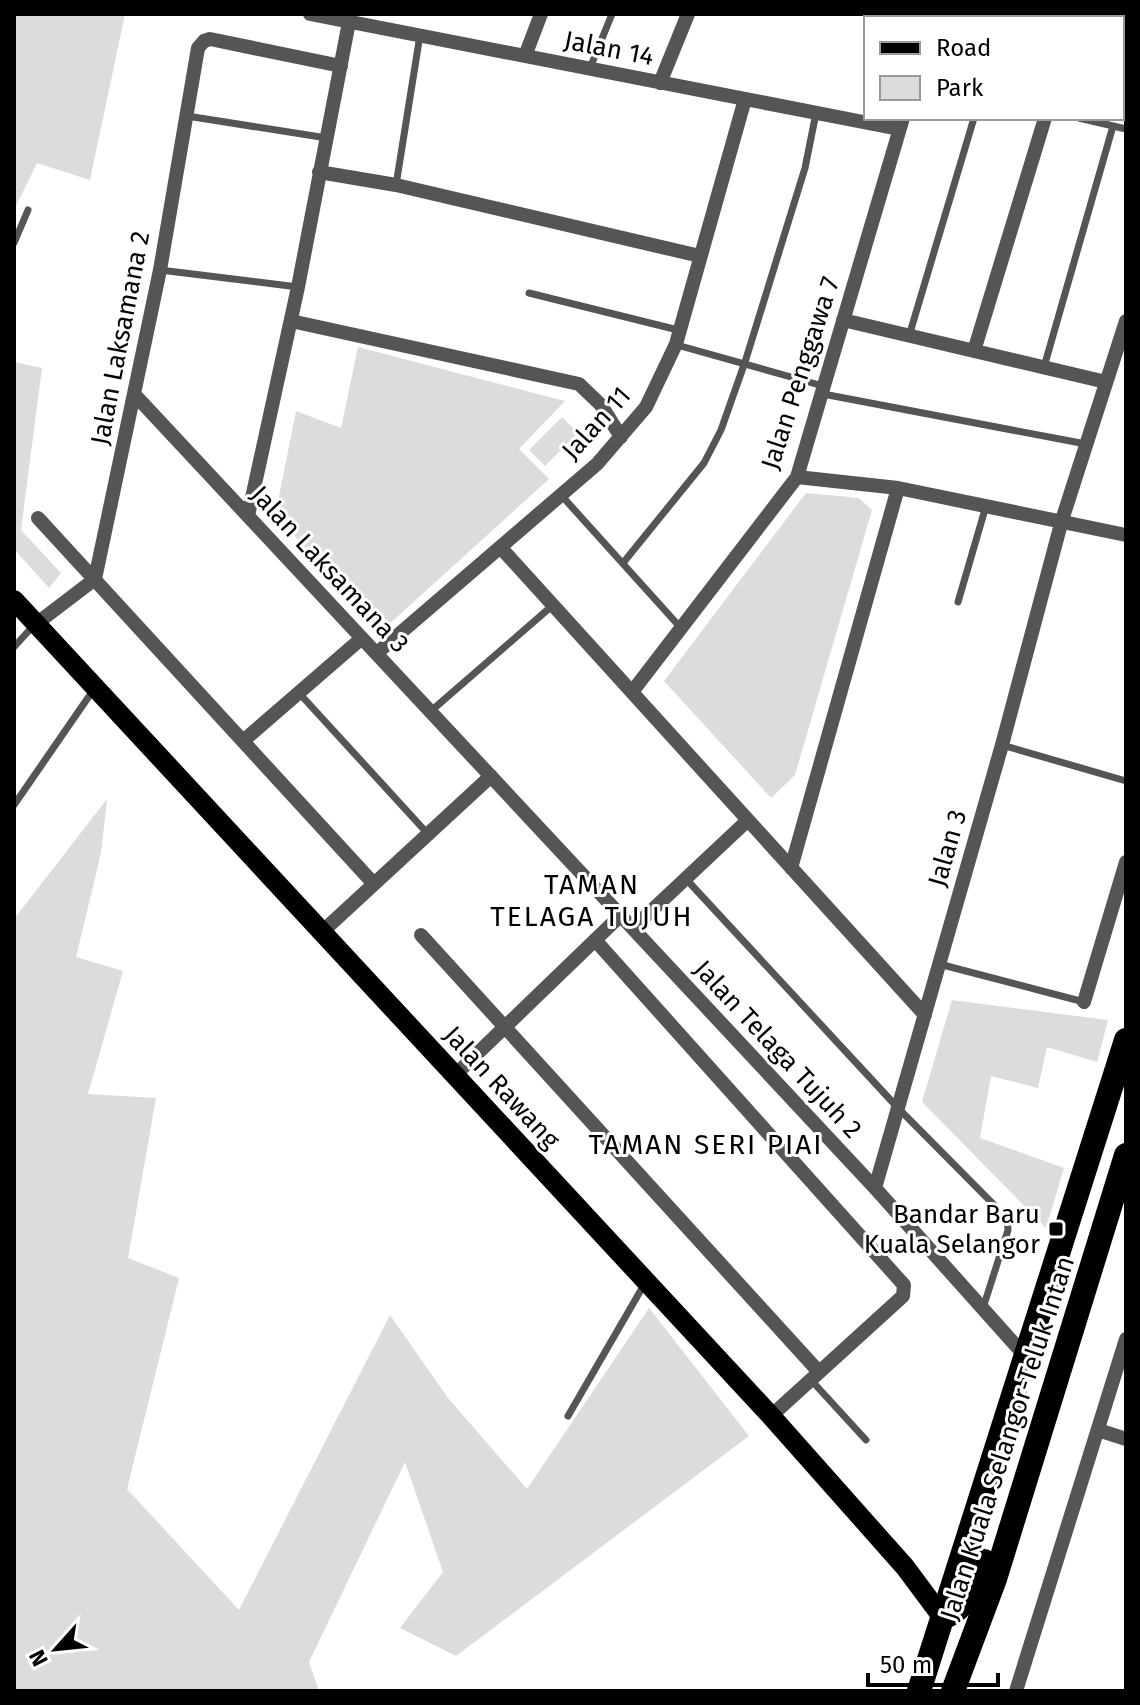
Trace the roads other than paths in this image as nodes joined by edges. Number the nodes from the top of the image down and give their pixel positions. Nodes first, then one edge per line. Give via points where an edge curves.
1 (310, 14) edge
2 (541, 14) edge
3 (612, 14) edge
4 (688, 14) edge
5 (331, 16) edge
6 (349, 22) junction
7 (420, 35) junction
8 (525, 56) junction
9 (341, 66) junction
10 (590, 69) junction
11 (660, 83) junction
12 (745, 99) junction
13 (816, 113) junction
14 (185, 116) junction
15 (864, 119) edge
16 (870, 120) edge
17 (973, 120) edge
18 (1044, 120) edge
19 (1088, 120) edge
20 (901, 124) edge
21 (1113, 126) junction
22 (1126, 129) edge
23 (327, 138) junction
24 (319, 172) junction
25 (396, 185) junction
26 (28, 210) dead end
27 (14, 243) edge
28 (700, 256) junction
29 (160, 270) junction
30 (298, 287) junction
31 (529, 293) dead end
32 (843, 320) junction
33 (291, 321) junction
34 (1126, 321) edge
35 (909, 336) junction
36 (677, 337) junction
37 (974, 351) junction
38 (745, 362) junction
39 (1044, 367) junction
40 (1106, 382) junction
41 (824, 390) junction
42 (135, 395) junction
43 (621, 437) junction
44 (1086, 444) junction
45 (797, 477) junction
46 (898, 488) junction
47 (561, 495) junction
48 (986, 506) junction
49 (248, 516) junction
50 (38, 518) dead end
51 (1062, 520) junction
52 (1126, 535) edge
53 (501, 548) junction
54 (623, 563) junction
55 (95, 579) junction
56 (14, 600) edge
57 (958, 602) dead end
58 (553, 605) junction
59 (36, 624) junction
60 (680, 627) junction
61 (362, 638) junction
62 (14, 647) edge
63 (377, 653) junction
64 (95, 687) junction
65 (632, 692) junction
66 (299, 693) junction
67 (431, 711) junction
68 (243, 741) junction
69 (1002, 745) junction
70 (491, 776) junction
71 (1126, 781) edge
72 (14, 805) edge
73 (748, 820) junction
74 (428, 834) junction
75 (1126, 862) edge
76 (791, 868) junction
77 (686, 879) junction
78 (374, 884) junction
79 (621, 915) junction
80 (633, 928) junction
81 (322, 932) junction
82 (421, 935) dead end
83 (595, 940) junction
84 (939, 964) junction
85 (1084, 1002) joint
86 (925, 1015) junction
87 (504, 1027) junction
88 (1126, 1040) edge
89 (455, 1075) junction
90 (898, 1108) junction
91 (1126, 1155) edge
92 (875, 1188) junction
93 (646, 1281) junction
94 (983, 1308) junction
95 (1126, 1339) edge
96 (1026, 1357) junction
97 (815, 1376) junction
98 (568, 1416) dead end
99 (771, 1416) junction
100 (1098, 1430) junction
101 (1126, 1439) edge
102 (866, 1440) dead end
103 (1036, 1443) junction
104 (943, 1618) junction
105 (919, 1691) edge
106 (945, 1691) edge
107 (953, 1691) edge
108 (1016, 1691) edge

1 - 5 street, Jalan 14
2 - 8 street
3 - 10 lane
4 - 11 street
5 - 6 street, Jalan 14
6 - 7 street, Jalan 14
6 - 9 street
7 - 8 street, Jalan 14
7 - 25 lane
8 - 10 street, Jalan 14
9 - 14 street, Jalan Laksamana 2 via 210,39 198,48
9 - 23 street
10 - 11 street, Jalan 14
11 - 12 street, Jalan 14
12 - 13 street, Jalan 14
12 - 28 street, Jalan 11
13 - 15 street, Jalan 14
13 - 38 lane via 805,168
14 - 23 lane
14 - 29 street, Jalan Laksamana 2
16 - 20 street, Jalan 14
17 - 35 lane
18 - 37 street
19 - 21 lane
20 - 32 street, Jalan Penggawa 7
21 - 22 lane
21 - 39 lane
23 - 24 street
24 - 25 street
24 - 30 street
25 - 28 street
26 - 27 lane
28 - 36 street, Jalan 11
29 - 30 lane
29 - 42 street, Jalan Laksamana 2
30 - 33 street
31 - 36 lane
32 - 35 street
32 - 41 street, Jalan Penggawa 7
33 - 43 street via 579,384 601,405
33 - 49 street
34 - 40 street, Jalan 3
35 - 37 street
36 - 38 lane
36 - 43 street, Jalan 11 via 646,407
37 - 39 street
38 - 41 lane
38 - 54 lane via 704,463
39 - 40 street
40 - 44 street, Jalan 3
41 - 44 lane
41 - 45 street, Jalan Penggawa 7
42 - 49 street, Jalan Laksamana 3
42 - 55 street, Jalan Laksamana 2
43 - 47 street, Jalan 11
44 - 51 street, Jalan 3
45 - 46 street
45 - 60 street, Jalan Penggawa 7
46 - 48 street
46 - 76 street
47 - 53 street, Jalan 11
47 - 54 lane
48 - 51 street
48 - 57 lane
49 - 61 street, Jalan Laksamana 3
50 - 55 street
51 - 52 street
51 - 69 street, Jalan 3
53 - 58 street
53 - 63 street, Jalan 11
54 - 60 lane
55 - 59 street
55 - 68 street
56 - 59 main road, Jalan Rawang
58 - 65 street
58 - 67 lane
59 - 62 lane
59 - 64 main road, Jalan Rawang
60 - 65 street, Jalan Penggawa 7
61 - 63 street, Jalan Laksamana 3
61 - 66 street
63 - 67 street, Jalan Laksamana 3
64 - 72 lane
64 - 81 main road, Jalan Rawang
65 - 73 street
66 - 68 street
66 - 74 lane
67 - 70 street, Jalan Laksamana 3
68 - 78 street
69 - 71 lane
69 - 84 street, Jalan 3
70 - 74 street
70 - 79 street, Jalan Telaga Tujuh 2
73 - 76 street
73 - 77 street
74 - 78 street
75 - 85 street
76 - 86 street
77 - 80 street
77 - 90 lane
78 - 81 street
79 - 80 street, Jalan Telaga Tujuh 2
79 - 83 street
80 - 92 street, Jalan Telaga Tujuh 2
81 - 89 main road, Jalan Rawang
82 - 87 street
83 - 87 street
83 - 97 street via 904,1285 903,1296
84 - 85 lane
84 - 86 street, Jalan 3
86 - 90 street, Jalan 3
87 - 89 street
87 - 97 street
88 - 96 highway, Jalan Kuala Selangor-Teluk Intan
89 - 93 main road, Jalan Rawang
90 - 92 street, Jalan 3
90 - 94 lane via 1007,1218 1008,1230
91 - 103 highway, Jalan Kuala Selangor-Teluk Intan
92 - 94 street, Jalan Telaga Tujuh 2
93 - 98 lane
93 - 99 main road, Jalan Rawang
94 - 96 street, Jalan Telaga Tujuh 2
95 - 100 street
96 - 104 highway, Jalan Kuala Selangor-Teluk Intan
97 - 99 street
97 - 102 lane
99 - 104 main road, Jalan Rawang via 905,1567
100 - 101 street
100 - 108 street
103 - 104 highway via 999,1518 979,1579 957,1612
103 - 107 highway, Jalan Kuala Selangor-Teluk Intan via 995,1579
104 - 105 highway, Jalan Kuala Selangor-Teluk Intan
104 - 106 highway via 952,1656

